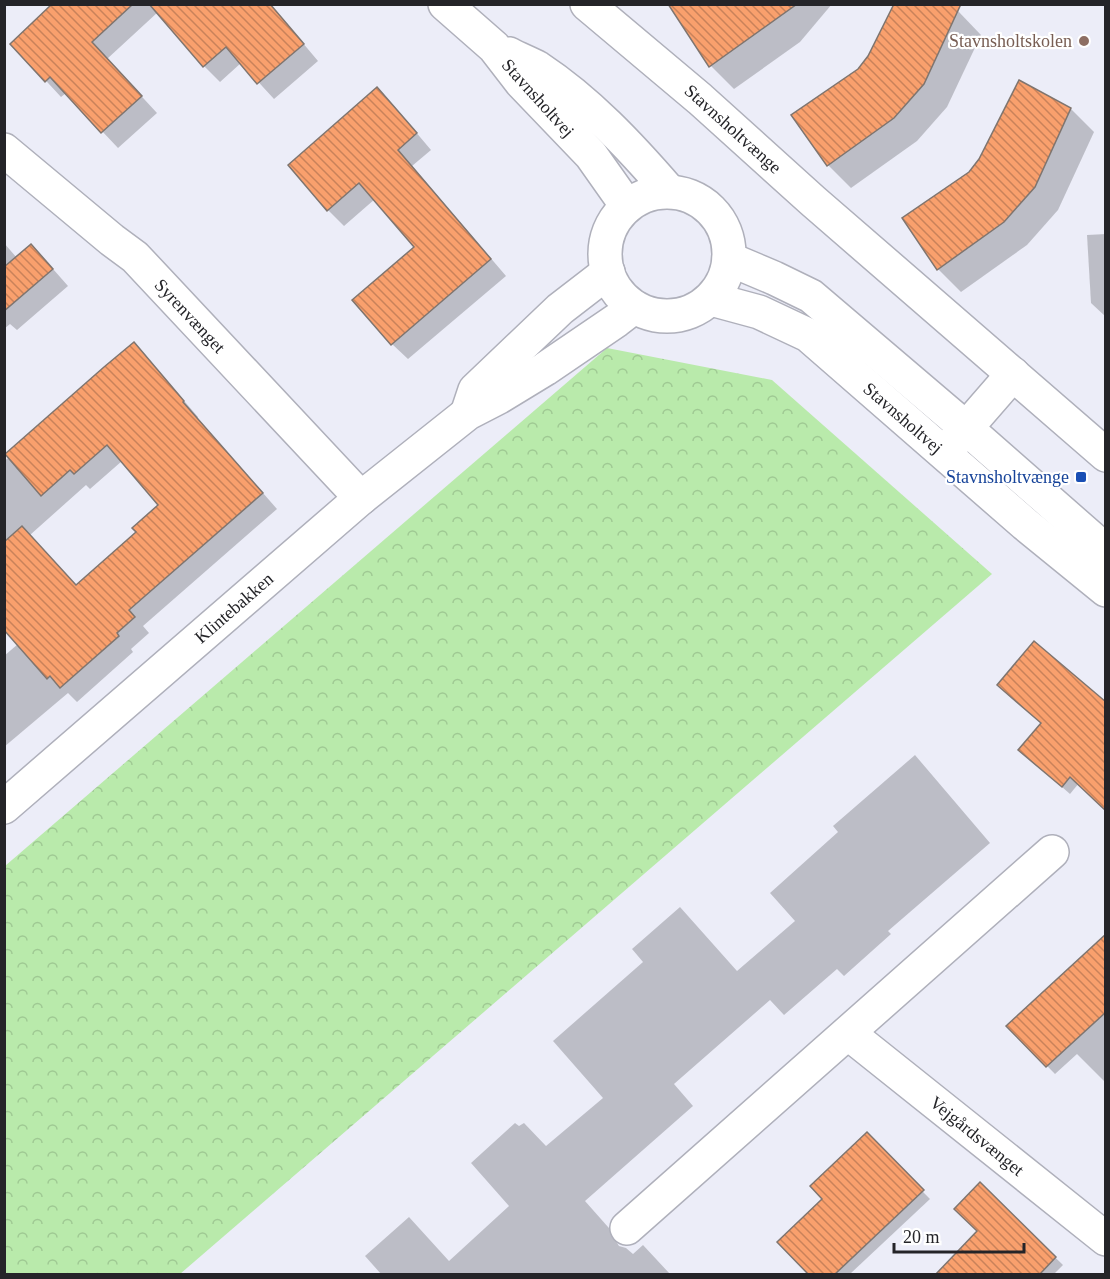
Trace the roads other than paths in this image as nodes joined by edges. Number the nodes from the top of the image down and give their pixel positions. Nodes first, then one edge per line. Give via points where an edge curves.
1 (445, 4) edge
2 (587, 4) edge
3 (494, 47) junction
4 (4, 150) edge
5 (669, 191) junction
6 (627, 206) junction
7 (729, 259) junction
8 (608, 272) junction
9 (711, 298) junction
10 (634, 307) junction
11 (1012, 374) junction
12 (468, 413) junction
13 (966, 428) junction
14 (944, 454) junction
15 (1106, 455) edge
16 (361, 498) junction
17 (1106, 551) edge
18 (1106, 590) edge
19 (4, 807) edge
20 (1052, 852) dead end
21 (848, 1033) junction
22 (627, 1228) dead end
23 (1106, 1239) edge

1 - 3 street, Stavnsholtvej
2 - 11 street, Stavnsholtvænge
3 - 5 street, Stavnsholtvej via 536,68 578,98
3 - 6 street, Stavnsholtvej via 521,82 591,155
4 - 16 street, Syrenvænget via 135,256
5 - 6 street via 641,196
5 - 7 street via 704,202 717,216 728,241
6 - 8 street via 611,226 606,242
7 - 9 street via 720,287
7 - 13 street, Stavnsholtvej via 811,296
8 - 10 street via 616,290
8 - 12 street, Klintebakken via 560,309 475,390
9 - 10 street via 690,312 674,316
9 - 14 street, Stavnsholtvej via 759,312 808,335
10 - 12 street, Klintebakken via 545,369
11 - 13 street
11 - 15 street, Stavnsholtvænge
12 - 16 street, Klintebakken
13 - 14 street
13 - 17 street, Stavnsholtvej
14 - 18 street, Stavnsholtvej
16 - 19 street, Klintebakken
20 - 21 street
21 - 22 street
21 - 23 street, Vejgårdsvænget

